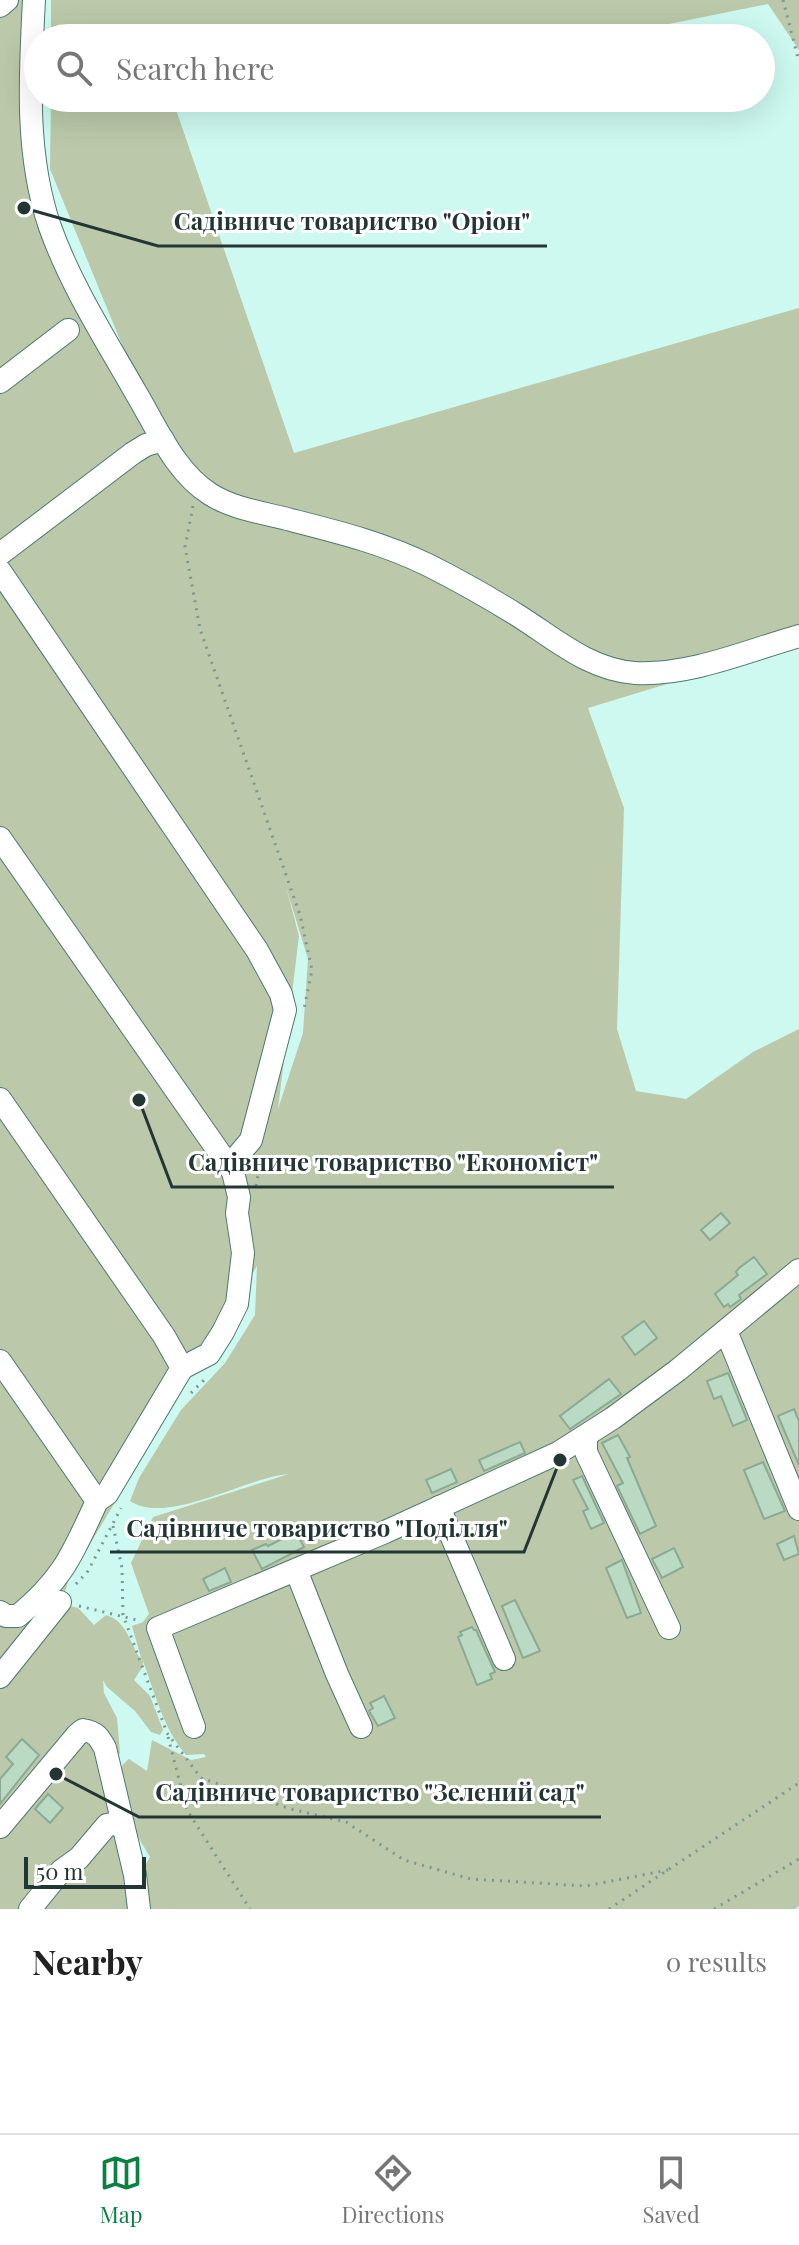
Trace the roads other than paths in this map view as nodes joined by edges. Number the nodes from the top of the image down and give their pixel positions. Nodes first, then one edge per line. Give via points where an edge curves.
1 (7, 0) edge
2 (34, 0) edge
3 (0, 6) edge
4 (33, 24) edge
5 (30, 112) edge
6 (68, 330) dead end
7 (0, 382) edge
8 (163, 440) junction
9 (0, 554) edge
10 (0, 571) edge
11 (799, 636) edge
12 (0, 838) edge
13 (0, 1099) edge
14 (229, 1166) junction
15 (799, 1270) edge
16 (726, 1331) junction
17 (0, 1361) edge
18 (182, 1368) junction
19 (586, 1436) junction
20 (97, 1501) junction
21 (439, 1507) junction
22 (799, 1509) edge
23 (296, 1570) junction
24 (60, 1602) road end
25 (0, 1612) edge
26 (669, 1628) dead end
27 (504, 1659) dead end
28 (0, 1677) edge
29 (194, 1727) dead end
30 (361, 1727) dead end
31 (121, 1823) junction
32 (0, 1827) edge
33 (30, 1909) edge
34 (139, 1909) edge

1 - 3 street
2 - 4 street
5 - 8 street via 50,226 76,285
6 - 7 street
8 - 9 street via 133,453
8 - 11 street via 187,476 211,495 397,551 606,667 634,673 668,671
10 - 14 street via 257,950 281,994 285,1010 251,1140
12 - 14 street
13 - 18 street
14 - 18 street via 239,1197 243,1253 237,1304 209,1354
15 - 16 street
16 - 19 street
16 - 22 street
17 - 20 street
18 - 20 street via 107,1494
19 - 21 street
19 - 26 street via 586,1452
20 - 25 street via 50,1588 18,1616
21 - 23 street
21 - 27 street
23 - 29 street via 158,1628
23 - 30 street
24 - 28 street
31 - 32 street via 105,1748 92,1731 83,1730
31 - 33 street via 107,1825
31 - 34 street

